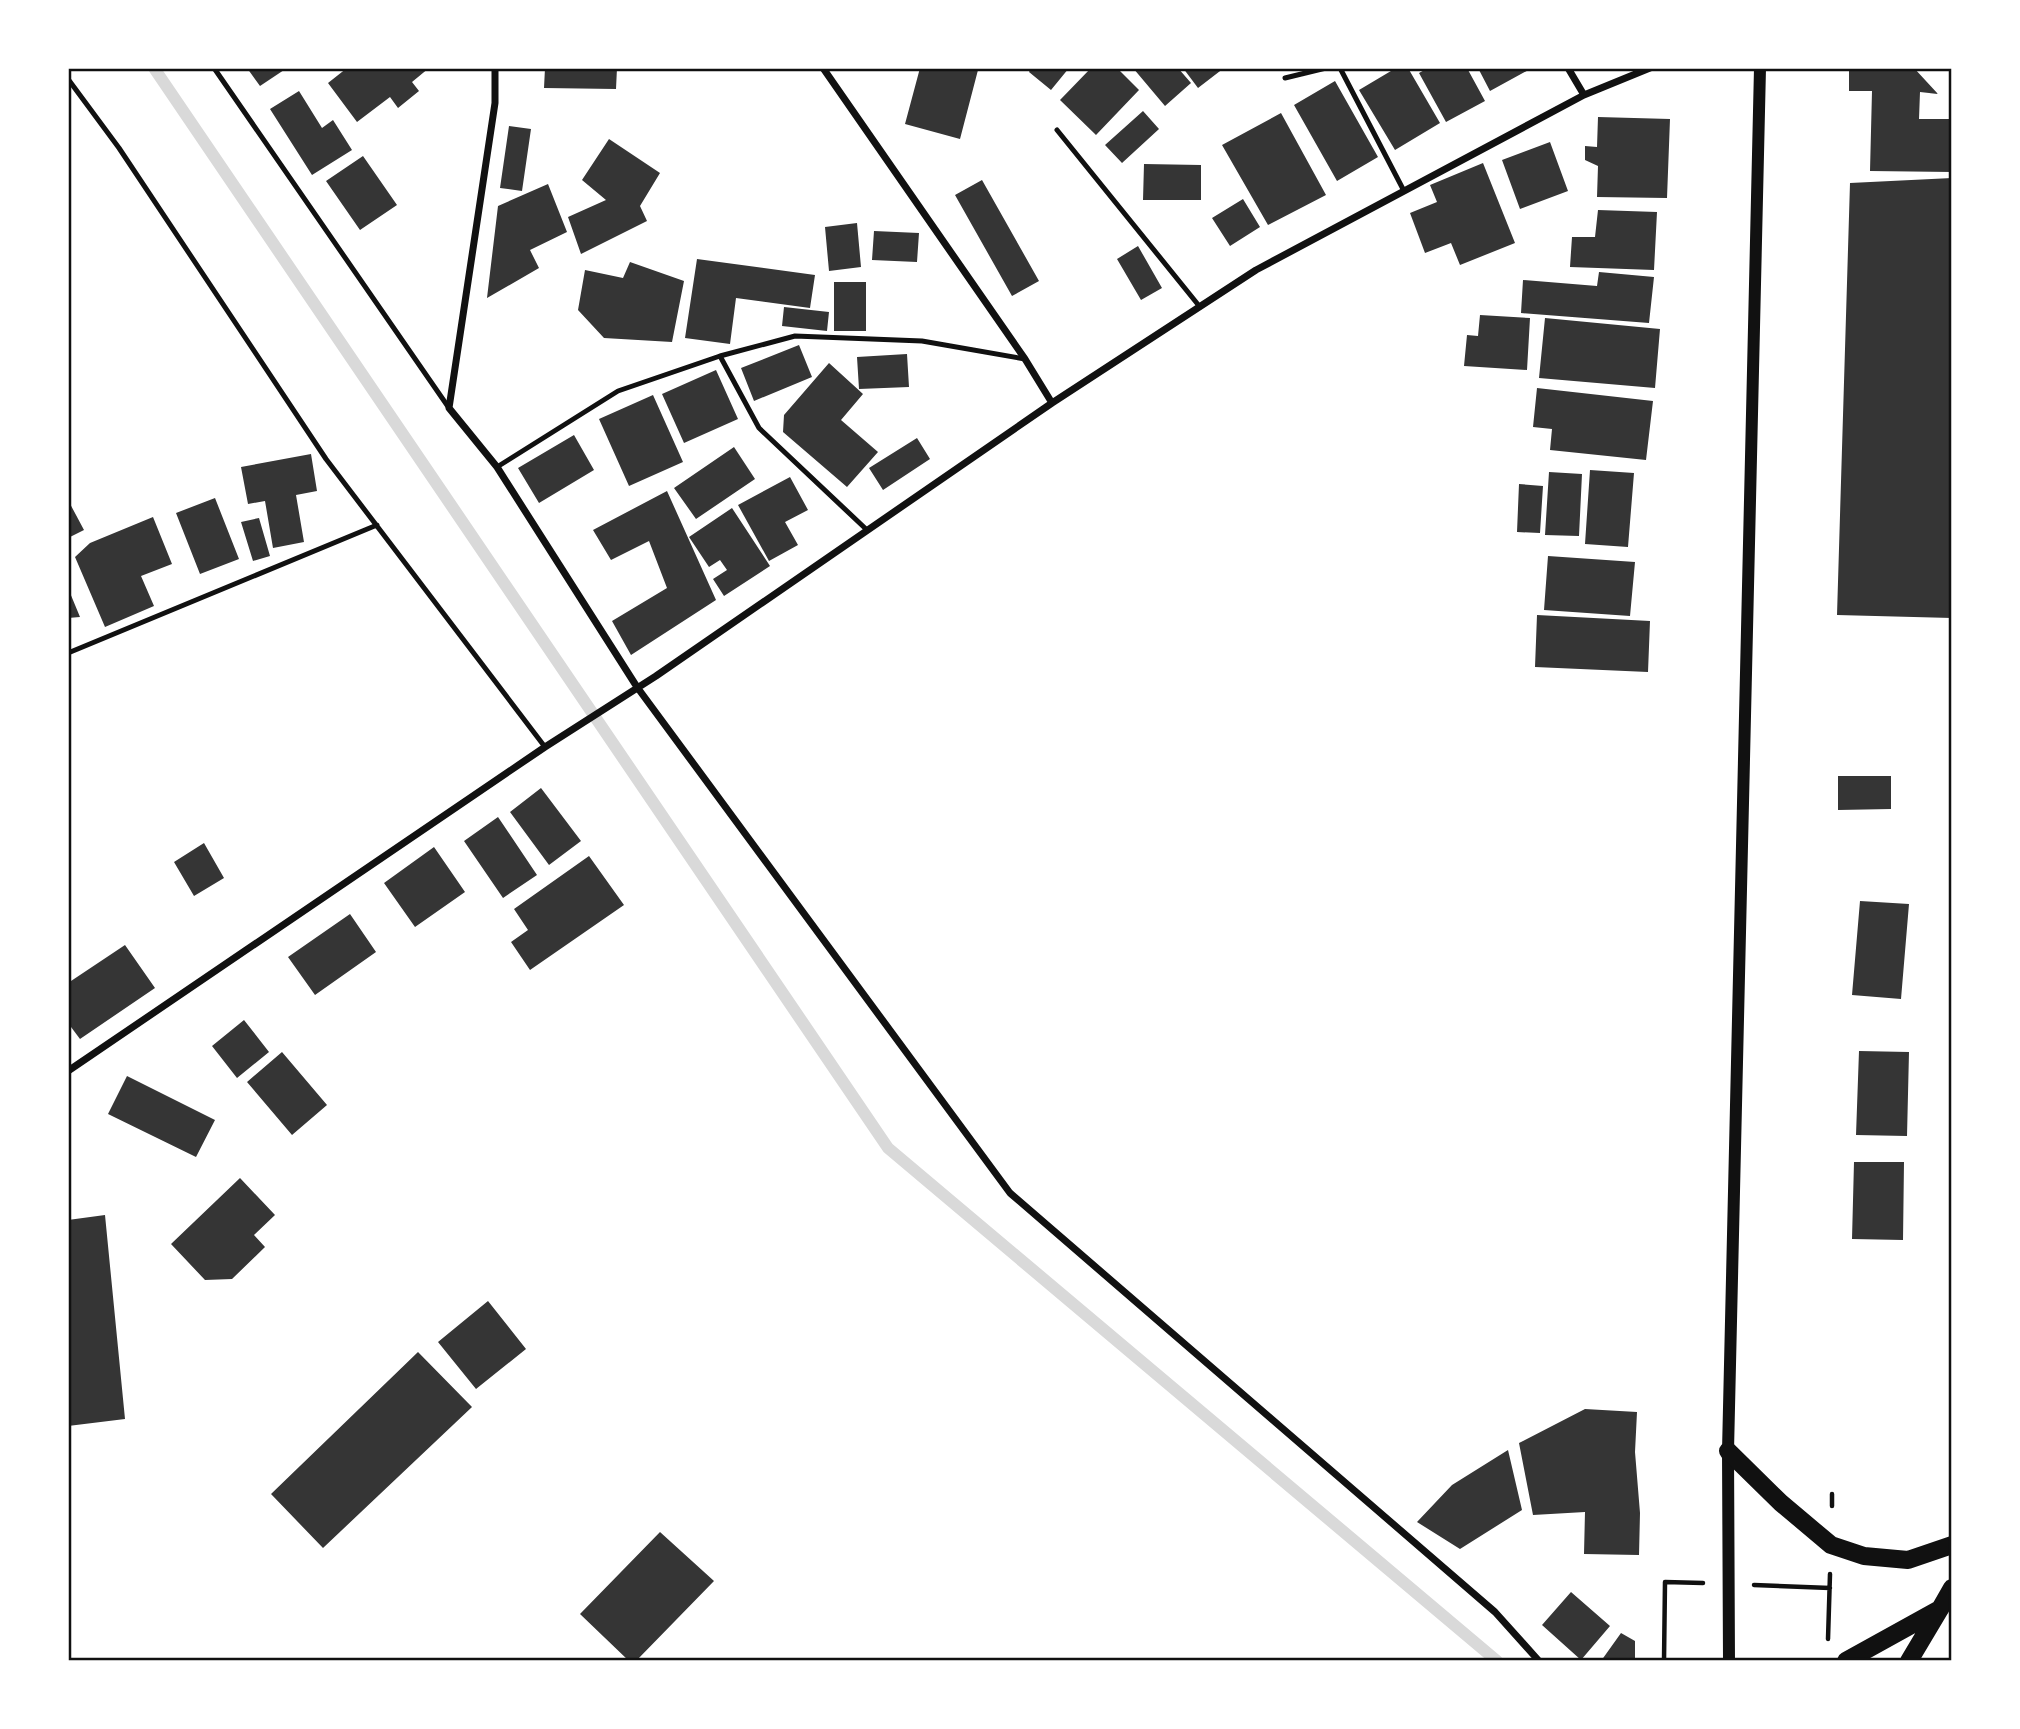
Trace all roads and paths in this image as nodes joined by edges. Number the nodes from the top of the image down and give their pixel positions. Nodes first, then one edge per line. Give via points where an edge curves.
1 (214, 68) edge
2 (495, 68) edge
3 (823, 68) edge
4 (1326, 68) edge
5 (1340, 68) edge
6 (1568, 68) edge
7 (1650, 68) edge
8 (1760, 68) edge
9 (1285, 78) dead end
10 (68, 79) edge
11 (1584, 95) junction
12 (1057, 131) dead end
13 (1404, 191) junction
14 (1200, 307) junction
15 (720, 356) junction
16 (1025, 359) junction
17 (1052, 403) junction
18 (450, 408) junction
19 (497, 467) junction
20 (377, 525) junction
21 (867, 530) junction
22 (68, 653) edge
23 (637, 687) junction
24 (545, 747) junction
25 (68, 1071) edge
26 (1728, 1451) junction
27 (1952, 1545) edge
28 (1665, 1582) dead end
29 (1952, 1588) edge
30 (1940, 1609) junction
31 (1539, 1661) edge
32 (1664, 1661) edge
33 (1729, 1661) edge
34 (1846, 1661) edge
35 (1909, 1661) edge

1 - 18 lane
2 - 18 street via 495,103
3 - 16 street
4 - 9 lane
5 - 13 lane
6 - 11 street
7 - 11 street
8 - 26 street
10 - 20 lane via 326,459
11 - 13 street
12 - 14 lane
13 - 14 street via 1256,270
14 - 17 street
15 - 16 lane via 795,336 922,341
15 - 19 lane via 618,391
15 - 21 lane via 759,428
16 - 17 street
17 - 21 street
18 - 19 street
19 - 23 street
20 - 22 lane
20 - 24 lane
21 - 23 street
23 - 24 street
23 - 31 street via 1010,1193 1495,1612
24 - 25 street
26 - 27 main road via 1830,1545 1864,1556 1908,1560
26 - 33 street
28 - 32 path
29 - 30 main road
30 - 34 main road
30 - 35 main road

